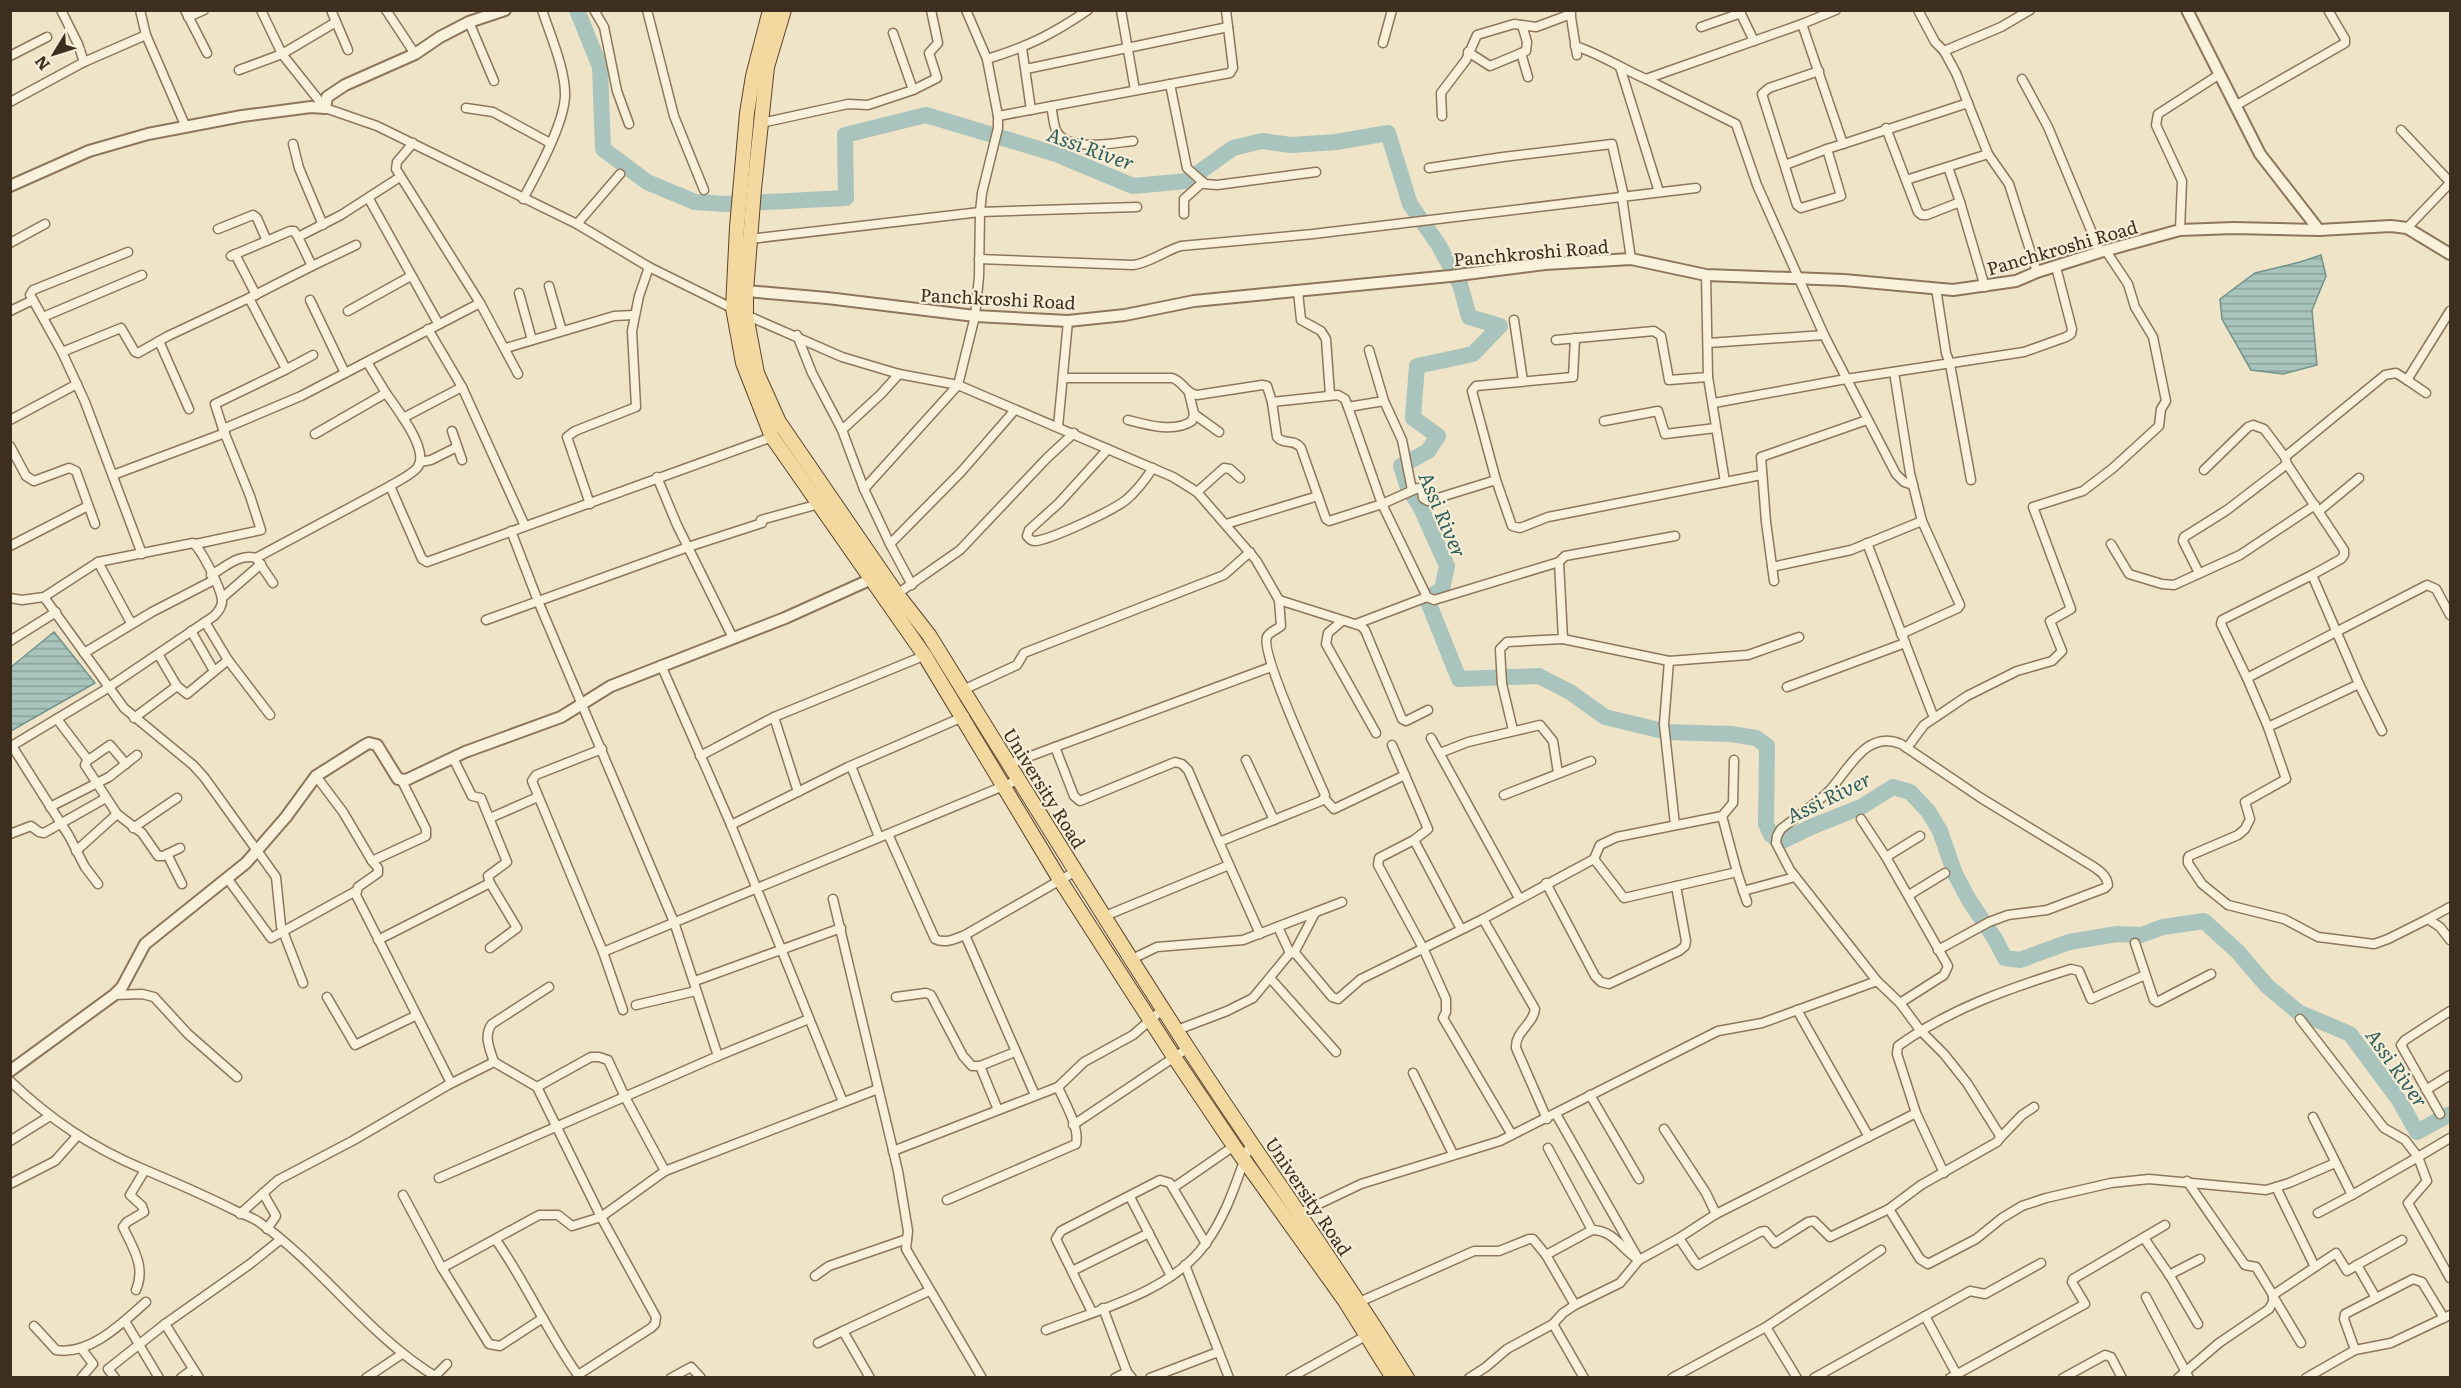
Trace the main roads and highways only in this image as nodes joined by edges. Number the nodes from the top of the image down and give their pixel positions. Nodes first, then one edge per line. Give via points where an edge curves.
1 (770, 10) edge
2 (784, 10) edge
3 (878, 576) junction
4 (931, 653) junction
5 (969, 714) junction
6 (1354, 1305) junction
7 (1372, 1333) junction
8 (1393, 1377) edge
9 (1407, 1377) edge

1 - 3 main road via 747,113 737,227 734,308 743,363 772,437 819,504
2 - 3 main road, University Road via 767,67 746,315 756,373 779,422
3 - 4 main road
3 - 4 main road, University Road via 897,594
4 - 5 main road
4 - 5 main road, University Road via 963,690
5 - 6 main road, University Road via 1009,765
5 - 6 main road via 1004,786 1060,880 1174,1057 1244,1160
6 - 7 main road, University Road
7 - 8 main road
7 - 9 main road, University Road

